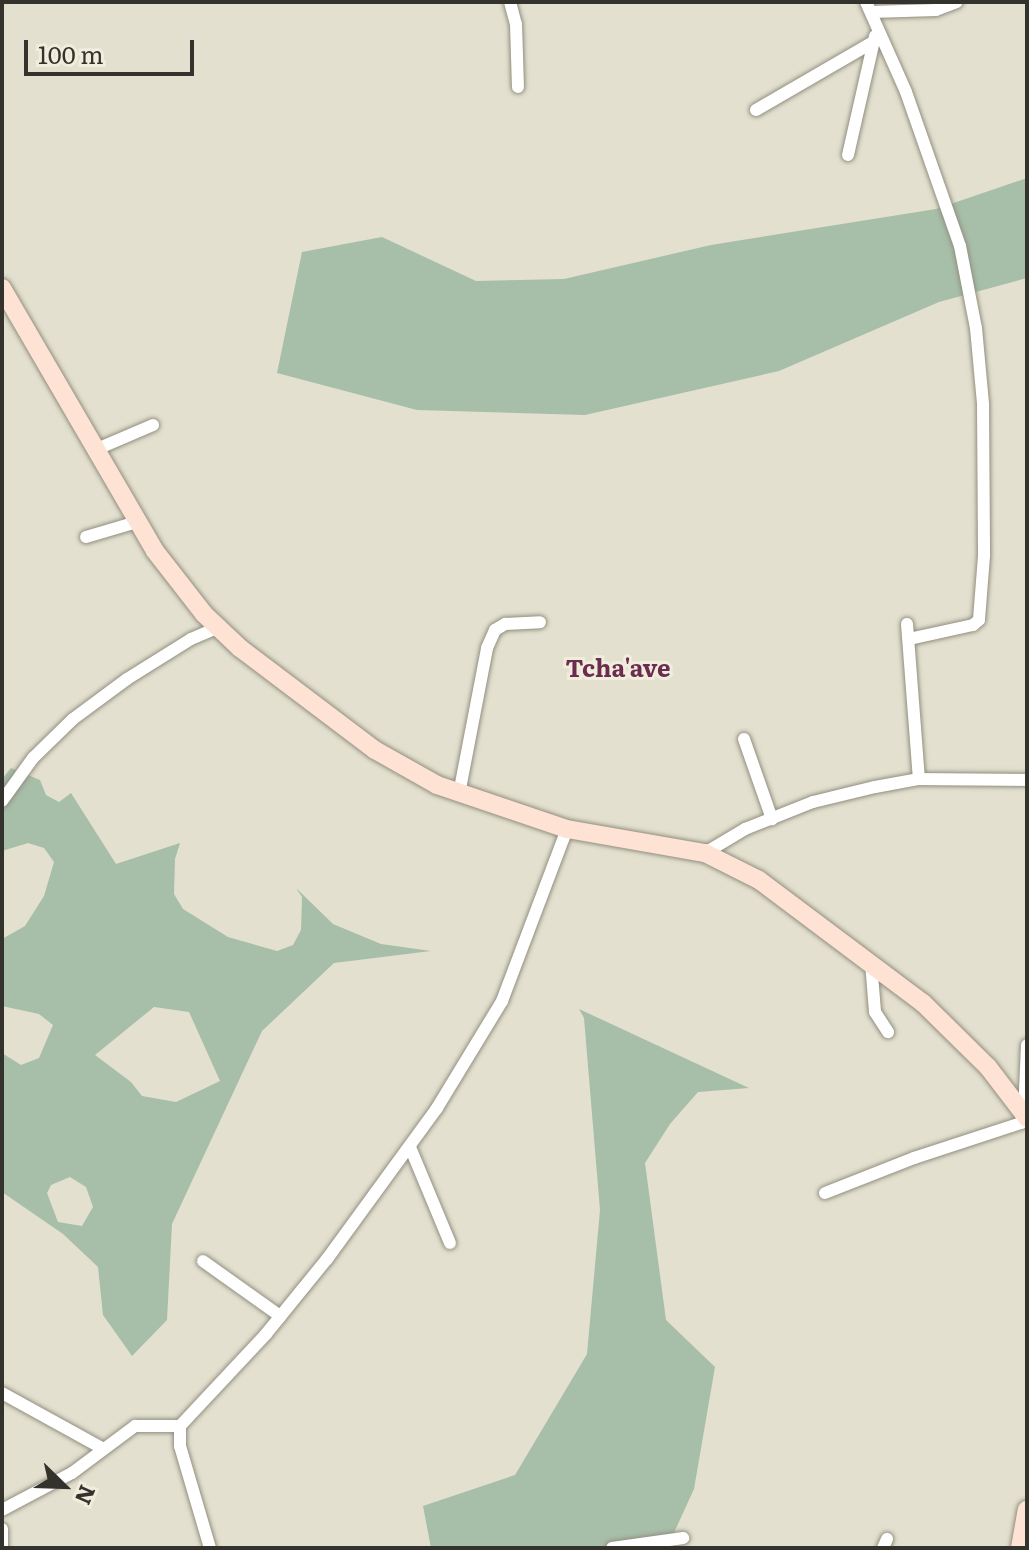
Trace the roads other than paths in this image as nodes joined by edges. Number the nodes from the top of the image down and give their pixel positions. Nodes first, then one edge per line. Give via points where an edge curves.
1 (510, 2) edge
2 (957, 2) edge
3 (868, 7) edge
4 (876, 35) junction
5 (518, 87) dead end
6 (756, 110) dead end
7 (848, 155) dead end
8 (2, 288) edge
9 (153, 425) dead end
10 (97, 449) junction
11 (137, 522) junction
12 (86, 537) dead end
13 (540, 622) dead end
14 (907, 624) dead end
15 (217, 628) junction
16 (909, 639) junction
17 (744, 739) dead end
18 (919, 779) junction
19 (1027, 780) edge
20 (459, 794) junction
21 (2, 801) edge
22 (772, 819) junction
23 (567, 829) junction
24 (705, 853) junction
25 (871, 962) junction
26 (888, 1032) dead end
27 (1027, 1045) edge
28 (1026, 1116) edge
29 (410, 1147) junction
30 (825, 1193) dead end
31 (450, 1243) dead end
32 (203, 1261) dead end
33 (280, 1316) junction
34 (2, 1393) edge
35 (180, 1426) junction
36 (104, 1449) junction
37 (9, 1502) edge
38 (2, 1510) edge
39 (1027, 1510) edge
40 (2, 1529) edge
41 (683, 1538) dead end
42 (2, 1548) edge
43 (210, 1548) edge
44 (612, 1548) edge
45 (1020, 1548) edge

1 - 5 street
2 - 3 street via 936,10
3 - 4 street
4 - 6 street
4 - 7 street
4 - 16 street via 906,92 960,246 976,328 983,404 979,620
8 - 10 street
9 - 10 street
10 - 11 street
11 - 12 street
11 - 15 street
13 - 20 street via 505,624 495,630
14 - 16 street
15 - 20 street via 375,750
15 - 21 street via 127,679 73,719 33,758
16 - 18 street
17 - 22 street
18 - 19 street
18 - 22 street via 813,802
20 - 23 street
22 - 24 street
23 - 24 street
23 - 29 street via 502,1001
24 - 25 street via 759,880
25 - 26 street via 875,1012
25 - 28 street via 960,1038
27 - 28 street
28 - 30 street via 1013,1127
29 - 31 street
29 - 33 street
32 - 33 street
33 - 35 street
34 - 36 street
35 - 36 street via 135,1426
35 - 43 street via 180,1446
36 - 37 street via 72,1473
37 - 38 street
39 - 45 street
40 - 42 street
41 - 44 street

